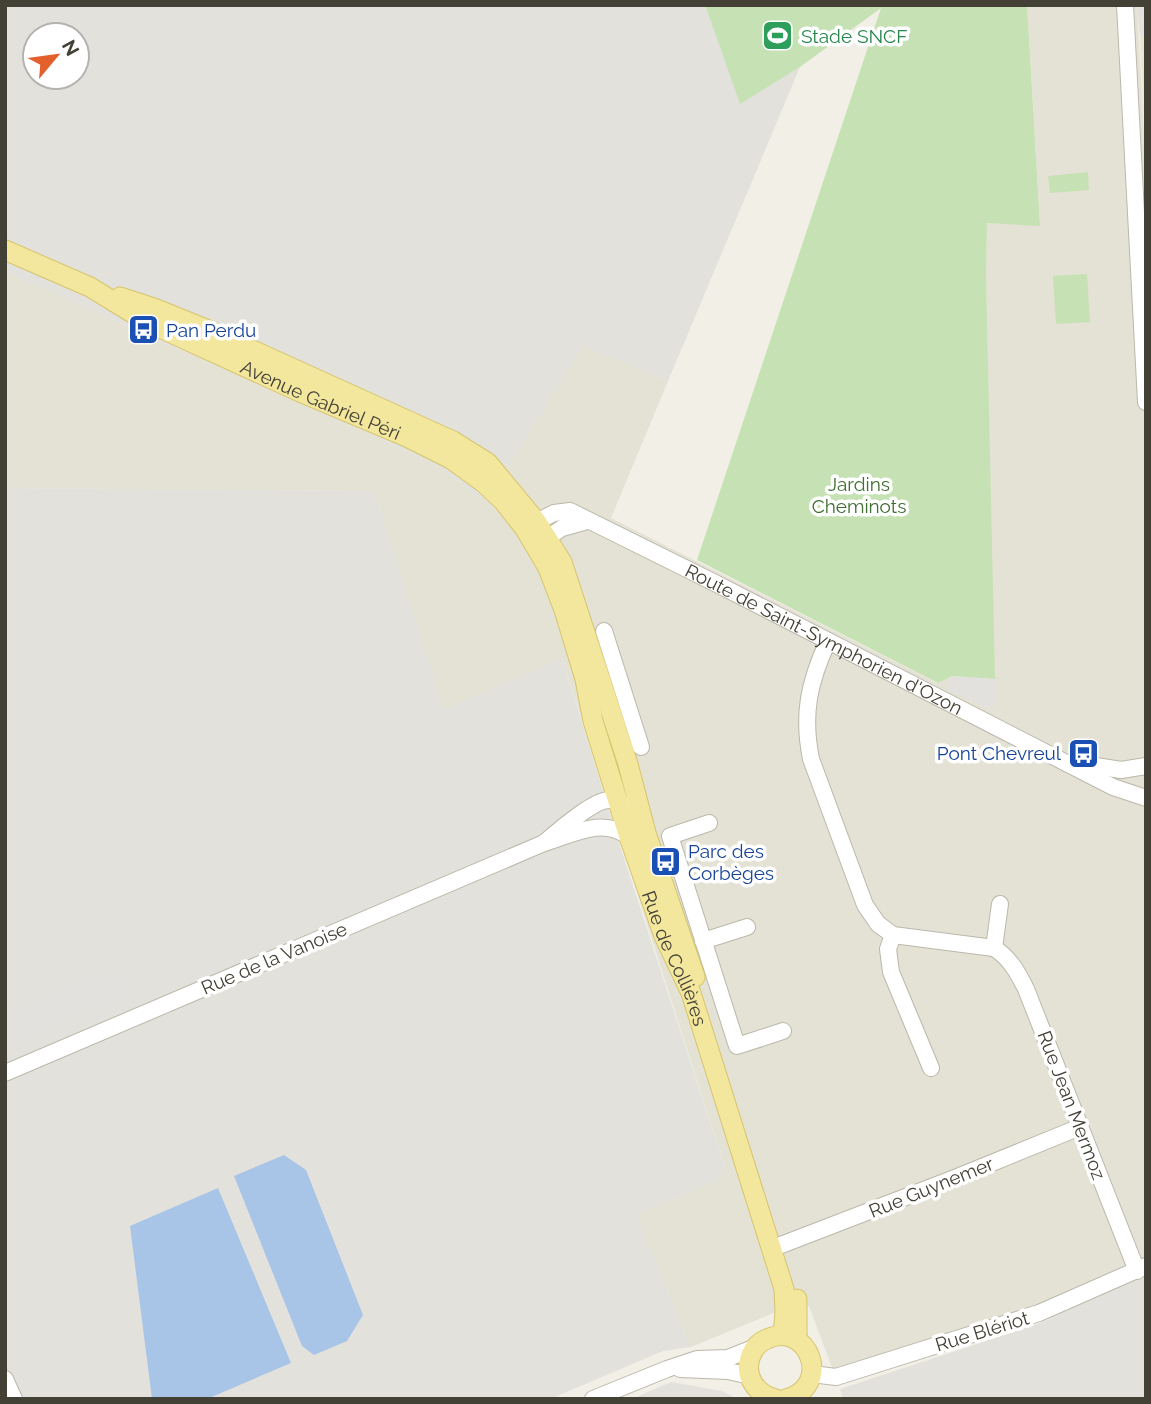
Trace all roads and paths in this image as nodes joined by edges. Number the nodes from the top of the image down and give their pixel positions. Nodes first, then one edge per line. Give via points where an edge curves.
1 (1125, 5) edge
2 (5, 250) edge
3 (1146, 402) edge
4 (536, 533) junction
5 (604, 631) dead end
6 (828, 641) junction
7 (614, 693) junction
8 (641, 747) dead end
9 (1058, 758) junction
10 (1143, 767) edge
11 (1142, 796) edge
12 (618, 802) junction
13 (709, 823) dead end
14 (638, 835) junction
15 (544, 844) junction
16 (686, 889) junction
17 (666, 894) junction
18 (1000, 904) dead end
19 (747, 927) dead end
20 (893, 935) junction
21 (703, 941) junction
22 (994, 948) junction
23 (783, 1031) dead end
24 (931, 1068) dead end
25 (5, 1073) edge
26 (1080, 1126) junction
27 (781, 1245) junction
28 (1141, 1268) edge
29 (790, 1338) junction
30 (756, 1347) junction
31 (667, 1369) junction
32 (750, 1376) junction
33 (5, 1378) edge
34 (807, 1387) edge
35 (14, 1399) edge
36 (593, 1399) edge
37 (773, 1399) edge
38 (786, 1399) edge

1 - 3 street
2 - 4 main road, Avenue Gabriel Péri via 90,287 147,322 304,383 460,465
4 - 6 street, Route de Saint-Symphorien d'Ozon via 587,521
4 - 7 main road, Rue de Collières via 562,562
4 - 12 main road, Rue de Collières via 564,610
5 - 7 street, Rue de Collières
6 - 9 street, Route de Saint-Symphorien d'Ozon
6 - 20 street via 810,688 807,736 811,758 865,905
7 - 8 street, Rue de Collières
7 - 14 main road, Rue de Collières
9 - 10 street via 1121,770
9 - 11 street via 1113,787
10 - 11 street via 1133,780
12 - 14 main road, Rue de Collières
12 - 15 street, Rue de la Vanoise via 590,807
13 - 16 street, Rue de Collières via 670,836
14 - 15 street, Rue de la Vanoise via 610,827 586,828
14 - 17 main road, Rue de Collières
14 - 29 main road, Rue de Collières via 664,936 691,993 784,1289
15 - 25 street, Rue de la Vanoise
16 - 17 street, Rue de Collières
16 - 21 street, Rue de Collières
17 - 27 main road, Rue de Collières
18 - 22 street
19 - 21 street, Rue de Collières
20 - 22 street
20 - 24 street via 888,949 891,972
21 - 23 street, Rue de Collières via 737,1046
22 - 26 street, Rue Jean Mermoz via 1014,966 1027,989
26 - 27 street, Rue Guynemer
26 - 28 street, Rue Jean Mermoz
27 - 29 main road, Rue de Collières via 797,1298
28 - 34 street, Rue Blériot via 1026,1318
29 - 30 main road via 763,1340
29 - 34 main road via 810,1354
30 - 31 street via 728,1358 697,1359
30 - 32 main road via 748,1366
31 - 32 street
31 - 36 street
32 - 37 main road via 762,1393
33 - 35 street
34 - 38 main road

